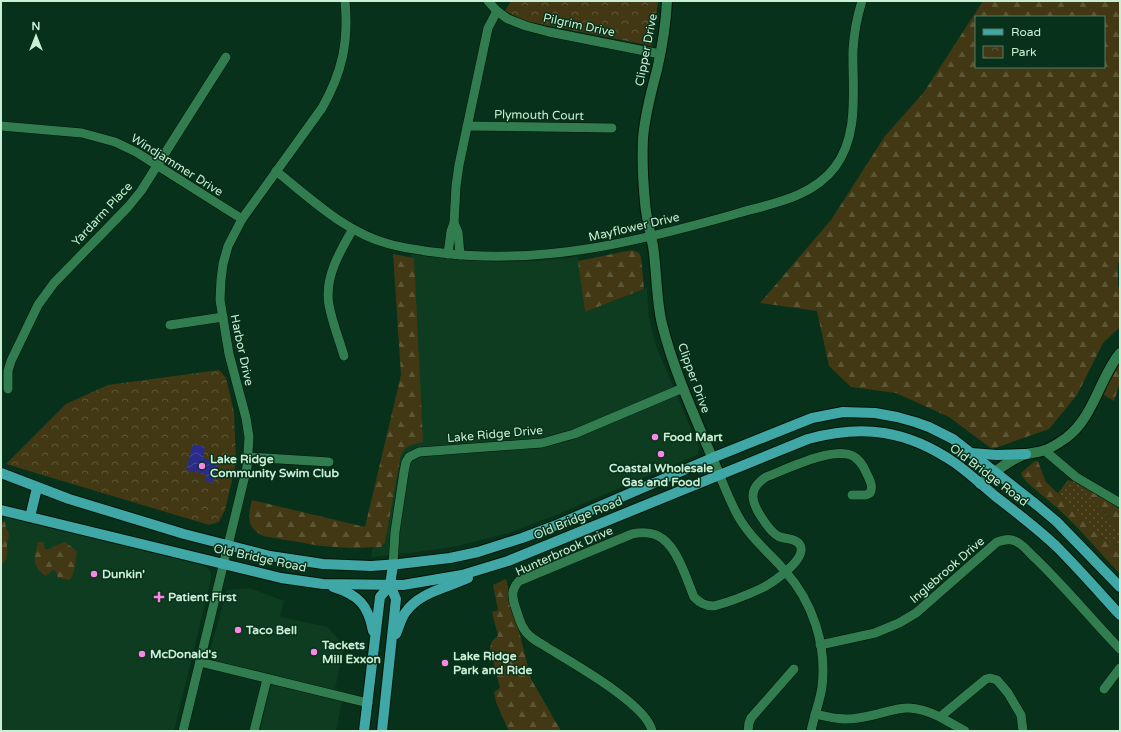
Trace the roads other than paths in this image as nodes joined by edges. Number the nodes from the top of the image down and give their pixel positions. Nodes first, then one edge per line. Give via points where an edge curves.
1 (345, 1) edge
2 (488, 1) edge
3 (667, 1) edge
4 (862, 1) edge
5 (497, 11) junction
6 (660, 54) junction
7 (226, 57) dead end
8 (1, 126) edge
9 (467, 126) junction
10 (612, 128) dead end
11 (157, 165) junction
12 (276, 171) junction
13 (242, 219) junction
14 (454, 223) junction
15 (353, 229) junction
16 (651, 237) junction
17 (448, 254) junction
18 (460, 255) junction
19 (222, 317) junction
20 (170, 325) dead end
21 (1120, 353) edge
22 (344, 356) dead end
23 (683, 388) junction
24 (8, 389) dead end
25 (1044, 450) junction
26 (971, 453) junction
27 (1026, 454) junction
28 (248, 457) junction
29 (712, 458) junction
30 (329, 462) dead end
31 (995, 472) junction
32 (1, 473) edge
33 (719, 474) junction
34 (980, 484) junction
35 (37, 488) junction
36 (852, 495) dead end
37 (1120, 503) edge
38 (1, 510) edge
39 (30, 517) junction
40 (228, 545) junction
41 (223, 564) junction
42 (393, 565) junction
43 (491, 566) junction
44 (786, 571) junction
45 (323, 584) junction
46 (390, 586) junction
47 (1120, 587) edge
48 (1120, 616) edge
49 (374, 641) junction
50 (391, 645) junction
51 (820, 645) junction
52 (1120, 649) edge
53 (200, 662) junction
54 (1120, 668) edge
55 (794, 669) dead end
56 (267, 679) junction
57 (1104, 689) dead end
58 (368, 703) junction
59 (815, 714) junction
60 (940, 717) junction
61 (183, 731) edge
62 (254, 731) edge
63 (364, 731) edge
64 (382, 731) edge
65 (652, 731) edge
66 (748, 731) edge
67 (811, 731) edge
68 (965, 731) edge
69 (1023, 731) edge

1 - 12 street, Harbor Drive via 346,45 337,78 322,108
2 - 5 street
3 - 6 street, Clipper Drive
4 - 16 street, Mayflower Drive via 855,32 850,135 841,158 828,176 818,185 794,197
5 - 6 street, Pilgrim Drive via 508,19 526,26
5 - 9 street via 488,28
6 - 16 street, Clipper Drive via 643,137 645,202
7 - 11 street, Yardarm Place
8 - 11 street, Windjammer Drive via 99,136 130,149
9 - 10 street, Plymouth Court
9 - 14 street via 458,165
11 - 13 street, Windjammer Drive
11 - 24 street, Yardarm Place via 128,207 45,293 11,361
12 - 13 street, Harbor Drive
12 - 15 street, Mayflower Drive
13 - 19 street, Harbor Drive via 228,246 223,264 220,300
14 - 17 street
14 - 18 street via 458,232
15 - 17 street, Mayflower Drive via 387,243
15 - 22 street via 338,256 328,293
16 - 18 street, Mayflower Drive via 591,250 554,254
16 - 23 street, Clipper Drive via 662,324
17 - 18 street, Mayflower Drive
19 - 20 street
19 - 28 street, Harbor Drive via 246,418 249,437
21 - 25 street via 1081,423 1066,438
23 - 29 street, Clipper Drive
23 - 42 street, Lake Ridge Drive via 556,440 414,454 406,462 404,472
25 - 27 street
25 - 37 street via 1076,477
26 - 27 main road
26 - 29 main road, Old Bridge Road via 946,435 915,422 858,412 812,418
26 - 31 main road, Old Bridge Road
27 - 31 street
28 - 30 street
28 - 40 street, Harbor Drive
29 - 33 street, Clipper Drive
29 - 42 main road, Old Bridge Road via 522,538 450,558
31 - 34 street
31 - 47 main road, Old Bridge Road via 1057,522
32 - 35 main road, Old Bridge Road
33 - 34 main road, Old Bridge Road via 808,439 860,430 893,435 922,444 956,464
33 - 43 main road, Old Bridge Road
33 - 44 street, Clipper Drive via 741,522
34 - 48 main road, Old Bridge Road via 1056,547
35 - 39 main road
35 - 40 main road, Old Bridge Road via 184,534
36 - 44 street via 866,495 872,487 863,465 848,454 815,458 766,477 756,486 753,495 755,508 769,528 778,536 794,540 800,546 799,558
38 - 39 main road, Old Bridge Road
39 - 41 main road, Old Bridge Road
40 - 41 street, Harbor Drive
40 - 42 main road, Old Bridge Road via 270,556 323,564
41 - 45 main road, Old Bridge Road via 281,578
41 - 53 street, Harbor Drive
42 - 46 main road
43 - 46 main road, Old Bridge Road via 446,578
43 - 50 main road via 417,600 405,614
44 - 51 street, Clipper Drive via 810,607
44 - 65 street, Hunterbrook Drive via 760,589 708,606 694,597 676,556 664,539 640,533 586,552 519,581 514,586 512,596 516,610 530,637 626,700 644,716
45 - 46 main road, Old Bridge Road
45 - 49 main road via 348,593 363,604 369,614
46 - 49 main road via 380,597
46 - 50 main road via 396,599
49 - 58 main road
50 - 64 main road
51 - 52 street, Inglebrook Drive via 875,633 900,623 916,613 997,542 1009,539 1019,543 1043,566
51 - 59 street, Clipper Drive via 822,687
53 - 56 street
53 - 61 street, Harbor Drive
54 - 57 street
55 - 66 street via 751,718
56 - 58 street
56 - 62 street
58 - 63 main road
59 - 60 street via 837,719 857,719 906,708 926,711
59 - 67 street, Clipper Drive
60 - 68 street
60 - 69 street via 986,679 994,678 1014,702 1021,715

